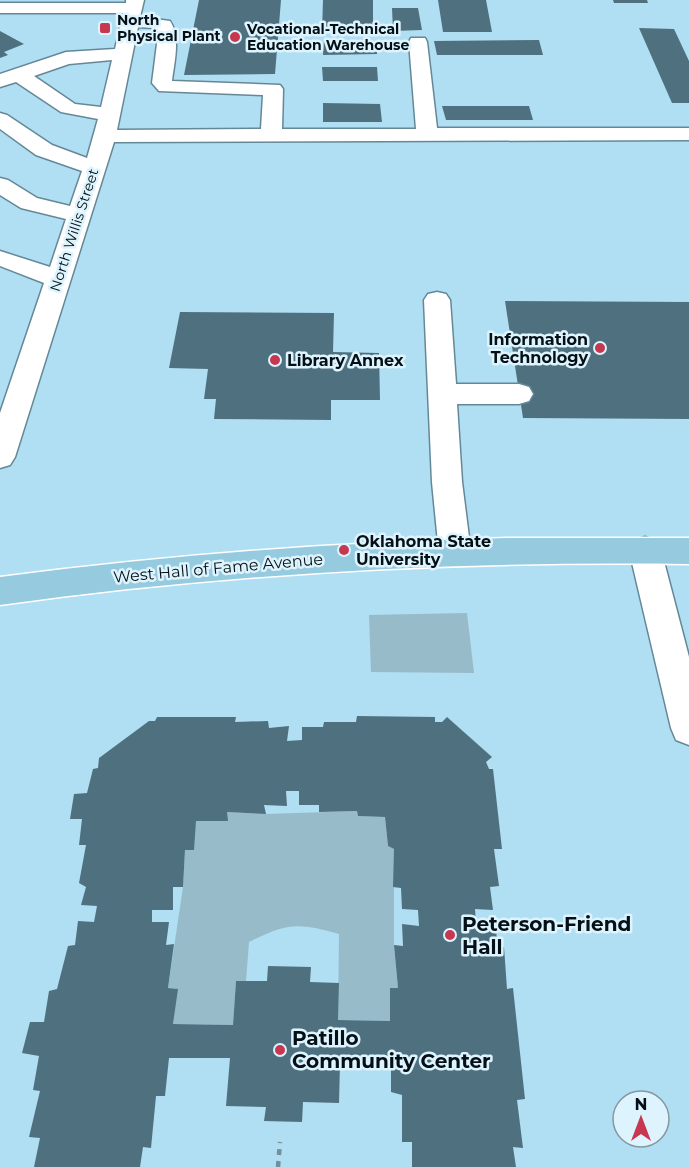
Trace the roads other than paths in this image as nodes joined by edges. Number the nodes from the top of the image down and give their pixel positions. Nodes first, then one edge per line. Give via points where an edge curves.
1 (0, 8) edge
2 (132, 10) edge
3 (418, 42) dead end
4 (121, 60) junction
5 (164, 64) junction
6 (9, 78) edge
7 (0, 119) edge
8 (107, 125) junction
9 (689, 134) edge
10 (271, 135) junction
11 (427, 135) junction
12 (94, 168) junction
13 (0, 185) edge
14 (78, 215) junction
15 (0, 258) edge
16 (58, 279) junction
17 (437, 300) dead end
18 (13, 368) edge
19 (442, 394) junction
20 (519, 394) dead end
21 (0, 457) edge
22 (645, 550) junction
23 (689, 550) edge
24 (454, 553) junction
25 (0, 591) edge
26 (689, 728) edge

1 - 2 street
2 - 4 street, North Willis Street
2 - 5 street via 164,25
3 - 11 street
4 - 5 street
4 - 6 street via 66,58
4 - 8 street, North Willis Street
5 - 10 street via 162,83 166,87 273,89
6 - 8 street
7 - 12 street via 44,150
8 - 10 street
8 - 12 street, North Willis Street
9 - 11 street
10 - 11 street
12 - 14 street, North Willis Street
13 - 14 street via 28,203
14 - 16 street, North Willis Street
15 - 16 street
16 - 18 street, North Willis Street
17 - 19 street
18 - 21 street, North Willis Street
19 - 20 street
19 - 24 street
22 - 23 main road, West Hall of Fame Avenue
22 - 24 main road, West Hall of Fame Avenue
22 - 26 street
24 - 25 main road, West Hall of Fame Avenue via 203,567

